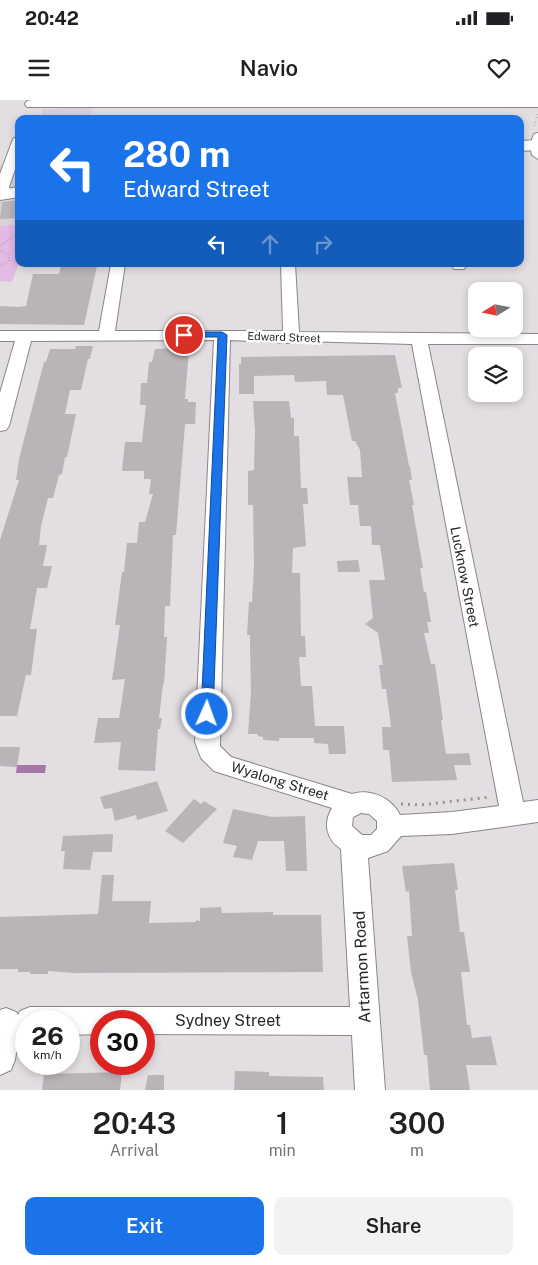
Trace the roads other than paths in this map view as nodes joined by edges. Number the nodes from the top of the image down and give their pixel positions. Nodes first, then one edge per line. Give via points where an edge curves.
1 (32, 102) edge
2 (98, 102) edge
3 (538, 103) edge
4 (27, 115) edge
5 (93, 115) edge
6 (524, 146) edge
7 (538, 146) edge
8 (15, 150) edge
9 (7, 194) edge
10 (117, 267) edge
11 (288, 267) edge
12 (106, 335) junction
13 (222, 335) junction
14 (0, 336) edge
15 (24, 336) junction
16 (292, 338) junction
17 (538, 338) edge
18 (419, 339) junction
19 (0, 426) edge
20 (351, 804) junction
21 (538, 811) edge
22 (512, 814) junction
23 (391, 826) junction
24 (354, 844) junction
25 (80, 1021) edge
26 (365, 1021) junction
27 (15, 1024) edge
28 (0, 1060) edge
29 (370, 1090) edge

1 - 2 street
1 - 4 street
2 - 3 street
2 - 5 street
6 - 7 main road
8 - 9 street via 2,187
10 - 12 street
11 - 16 street
12 - 13 street, Edward Street
12 - 15 street, Edward Street
13 - 16 street, Edward Street
13 - 20 street, Wyalong Street via 207,742 210,751 223,764
14 - 15 street, Edward Street
15 - 19 street
16 - 18 street, Edward Street
17 - 18 street, Edward Street
18 - 22 street, Lucknow Street
20 - 23 street via 367,802 382,808
20 - 24 street via 340,814 339,828 342,835
21 - 22 street
22 - 23 street via 452,823
23 - 24 street via 386,839 379,844
24 - 26 street, Artarmon Road
25 - 26 street, Sydney Street
26 - 29 street, Artarmon Road
27 - 28 street

